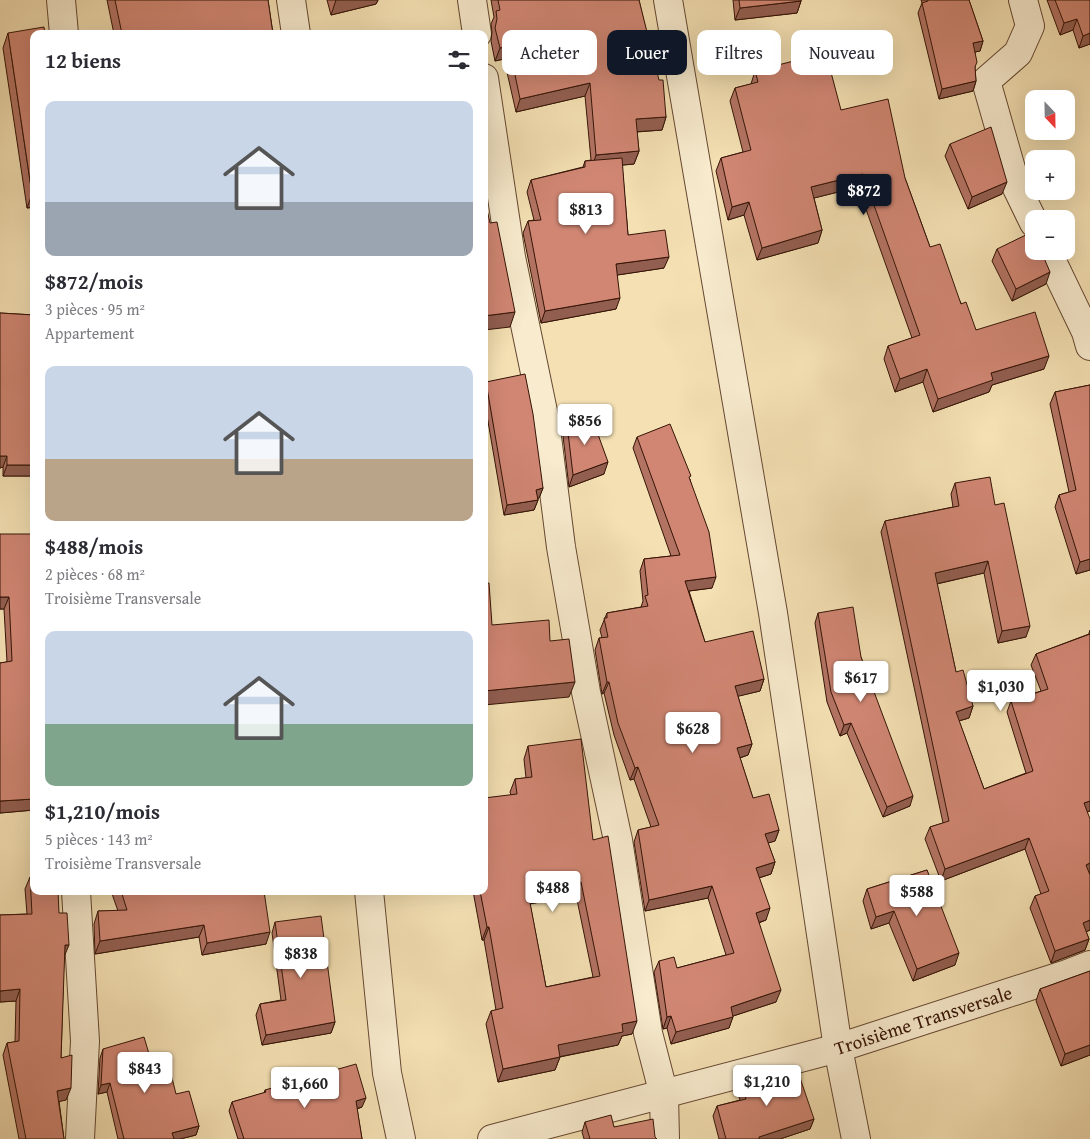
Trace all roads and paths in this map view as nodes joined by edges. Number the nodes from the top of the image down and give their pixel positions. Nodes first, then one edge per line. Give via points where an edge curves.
1 (61, 0) edge
2 (291, 0) edge
3 (472, 0) edge
4 (668, 0) edge
5 (1023, 0) edge
6 (64, 30) edge
7 (295, 30) edge
8 (476, 30) edge
9 (488, 104) edge
10 (1028, 210) edge
11 (1051, 260) edge
12 (1090, 346) edge
13 (76, 895) edge
14 (369, 895) edge
15 (1090, 965) edge
16 (838, 1048) junction
17 (664, 1095) junction
18 (80, 1139) edge
19 (401, 1139) edge
20 (492, 1139) edge
21 (665, 1139) edge
22 (856, 1139) edge

1 - 6 street
2 - 7 street
3 - 8 street
4 - 16 street via 773,613
5 - 10 street via 1030,26 1018,53 986,81 1016,186
9 - 17 street via 512,257 545,421 561,547 586,692 618,840 648,1033
11 - 12 street
13 - 18 street via 85,1041
14 - 19 street via 387,1073
15 - 16 street, Troisième Transversale
16 - 17 street, Troisième Transversale
16 - 22 street
17 - 20 street, Troisième Transversale
17 - 21 street

